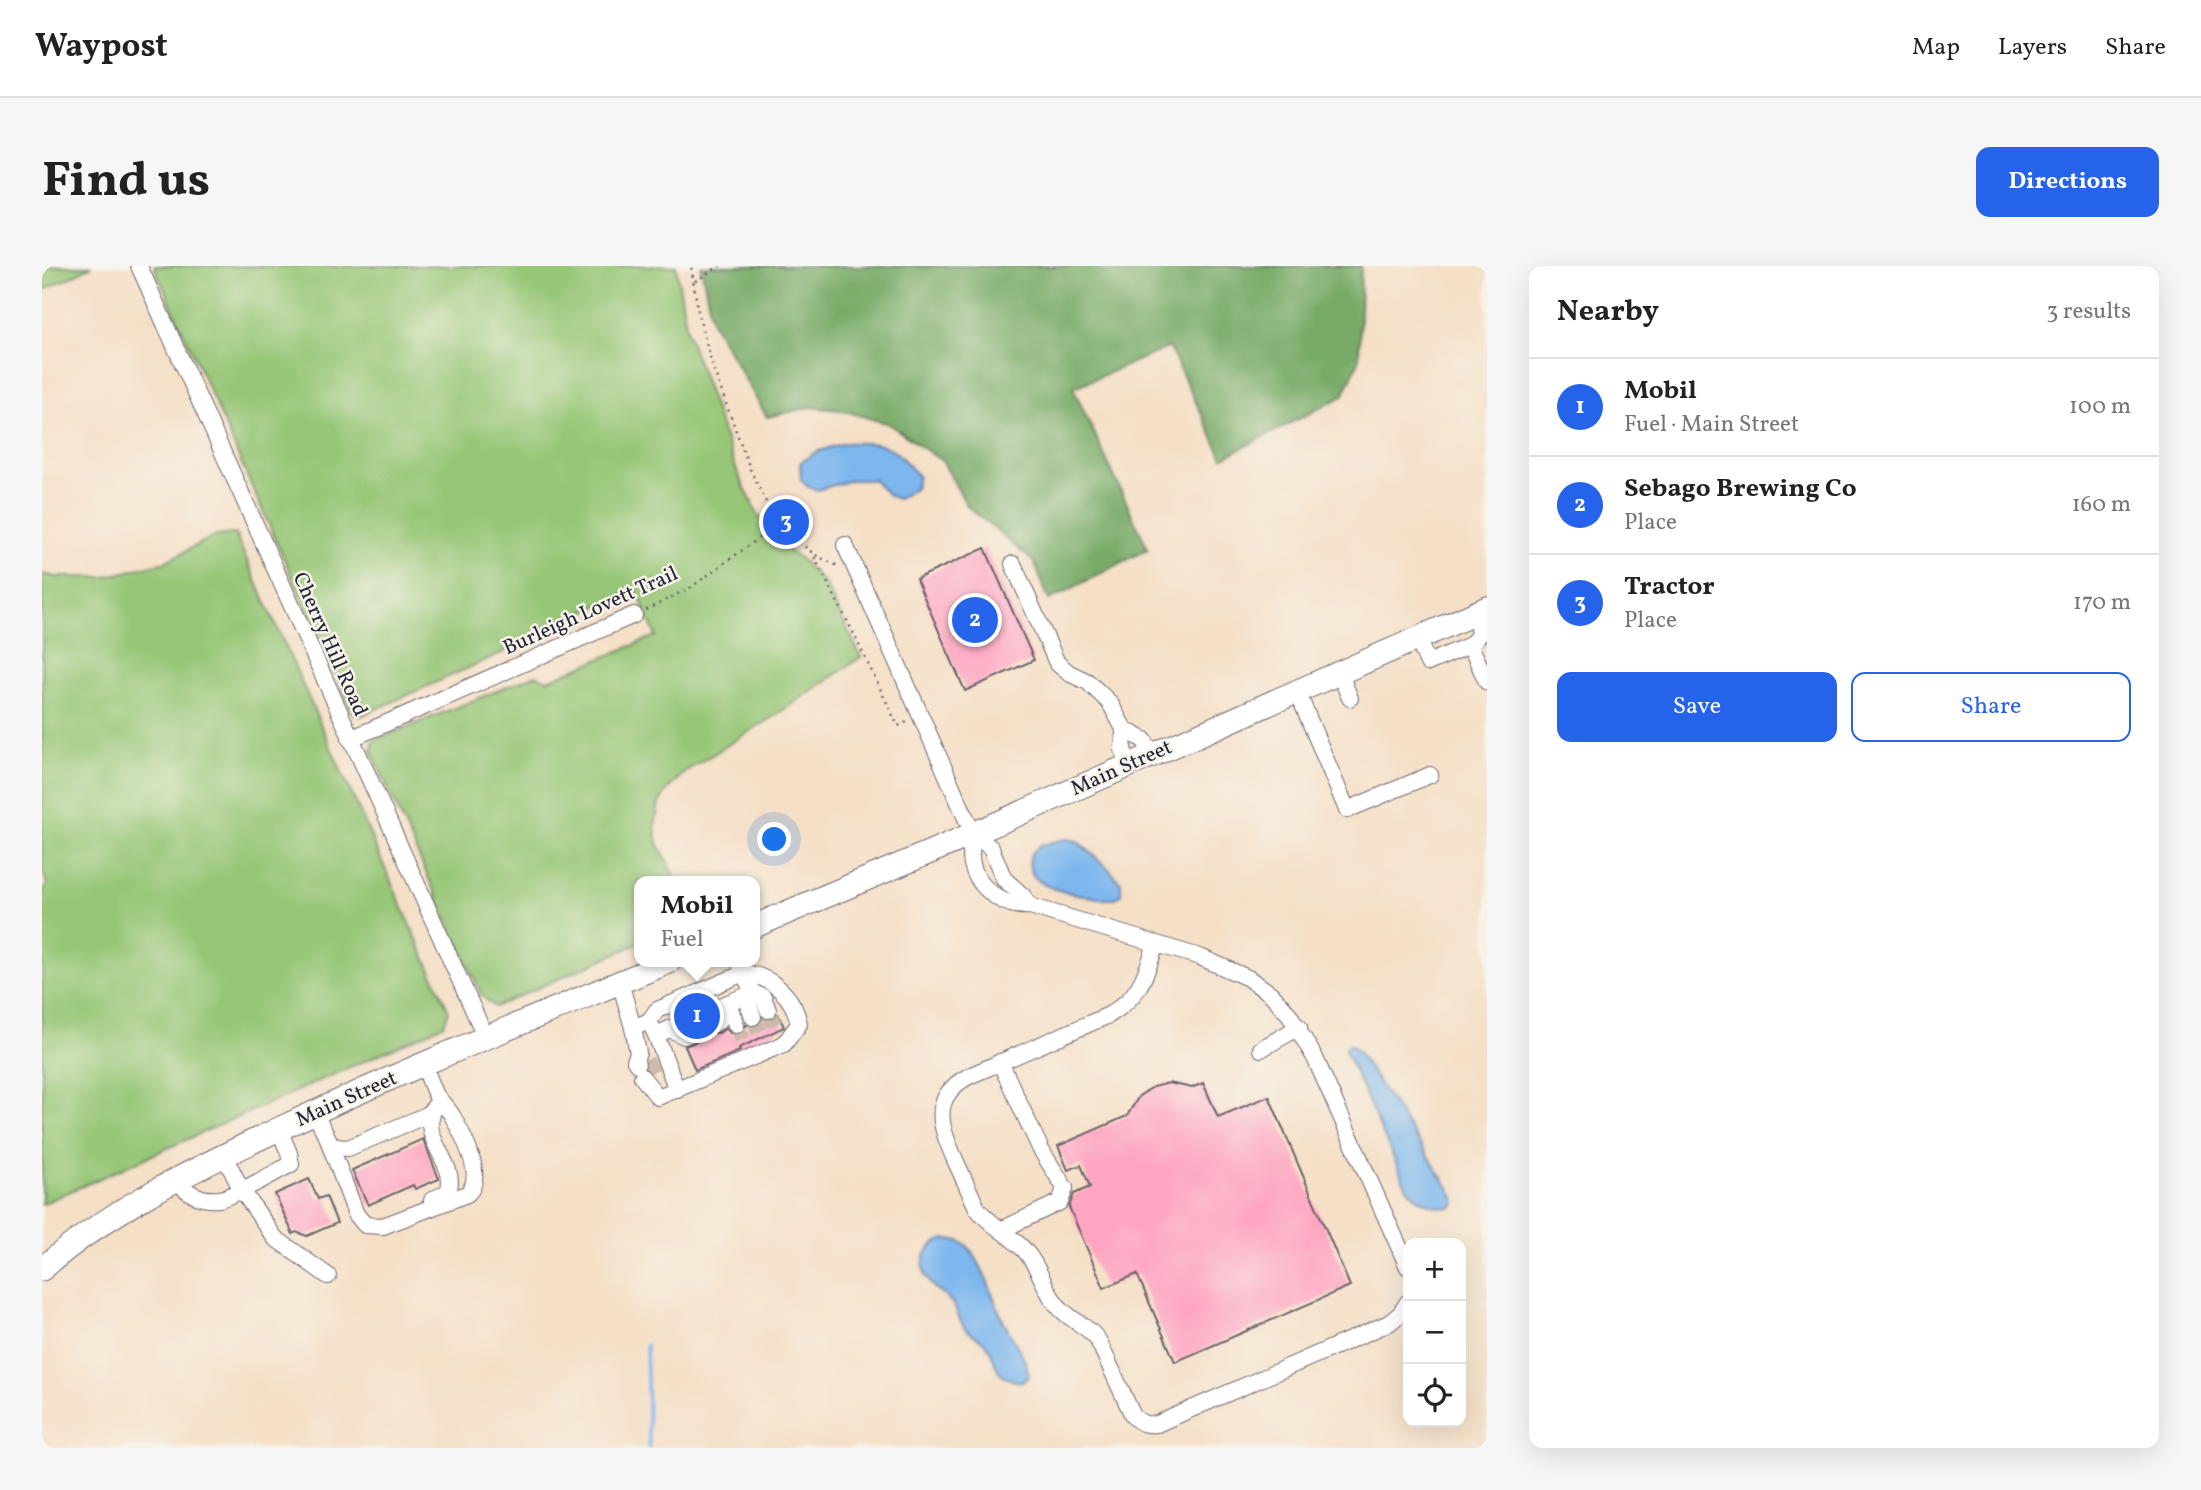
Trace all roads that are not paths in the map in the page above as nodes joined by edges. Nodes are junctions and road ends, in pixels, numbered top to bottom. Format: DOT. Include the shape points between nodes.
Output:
graph roads {
  1 [pos="139,266"];
  2 [pos="845,545"];
  3 [pos="1013,564"];
  4 [pos="1482,610"];
  5 [pos="634,615"];
  6 [pos="1418,638"];
  7 [pos="1470,645"];
  8 [pos="1339,673"];
  9 [pos="1487,682"];
  10 [pos="1297,691"];
  11 [pos="1350,698"];
  12 [pos="1125,729"];
  13 [pos="350,739"];
  14 [pos="1152,753"];
  15 [pos="1130,764"];
  16 [pos="1430,775"];
  17 [pos="973,834"];
  18 [pos="1030,906"];
  19 [pos="760,924"];
  20 [pos="1156,944"];
  21 [pos="657,967"];
  22 [pos="742,967"];
  23 [pos="620,982"];
  24 [pos="738,999"];
  25 [pos="711,1018"];
  26 [pos="689,1027"];
  27 [pos="1298,1027"];
  28 [pos="633,1028"];
  29 [pos="658,1029"];
  30 [pos="486,1038"];
  31 [pos="1261,1049"];
  32 [pos="1000,1062"];
  33 [pos="423,1064"];
  34 [pos="677,1090"];
  35 [pos="436,1103"];
  36 [pos="314,1112"];
  37 [pos="279,1129"];
  38 [pos="329,1142"];
  39 [pos="224,1155"];
  40 [pos="176,1178"];
  41 [pos="241,1189"];
  42 [pos="1001,1230"];
  43 [pos="1403,1256"];
  44 [pos="42,1269"];
  45 [pos="328,1276"];
  46 [pos="1403,1310"];
  1 -- 13 [label="street, Cherry Hill Road"];
  2 -- 17 [label="street"];
  3 -- 12 [label="street" via="1057,663 1107,699"];
  4 -- 6 [label="highway, Main Street"];
  4 -- 7 [label="street" via="1479,635"];
  5 -- 13 [label="street, Burleigh Lovett Trail"];
  6 -- 7 [label="street" via="1428,663"];
  6 -- 8 [label="highway, Main Street"];
  7 -- 9 [label="street"];
  8 -- 10 [label="highway, Main Street"];
  8 -- 11 [label="street"];
  10 -- 14 [label="highway, Main Street"];
  10 -- 16 [label="street" via="1348,810"];
  12 -- 14 [label="street" via="1144,740"];
  12 -- 15 [label="street" via="1123,750"];
  13 -- 30 [label="street, Cherry Hill Road"];
  14 -- 15 [label="highway, Main Street"];
  15 -- 17 [label="highway, Main Street"];
  17 -- 18 [label="street" via="991,848 1004,879"];
  17 -- 18 [label="street" via="971,857 982,884 1017,907"];
  17 -- 19 [label="highway, Main Street"];
  18 -- 20 [label="street"];
  20 -- 27 [label="street" via="1248,978 1279,1002"];
  20 -- 32 [label="street" via="1140,987 1127,1004"];
  21 -- 23 [label="highway, Main Street"];
  22 -- 24 [label="street"];
  22 -- 29 [label="street" via="657,1010"];
  22 -- 34 [label="street" via="775,982 797,1013 799,1024"];
  23 -- 28 [label="street"];
  23 -- 30 [label="highway, Main Street"];
  24 -- 24 [label="street" via="753,1017"];
  24 -- 25 [label="street"];
  26 -- 29 [label="street"];
  27 -- 31 [label="street"];
  27 -- 43 [label="street"];
  28 -- 29 [label="street"];
  28 -- 34 [label="street" via="657,1097"];
  29 -- 34 [label="street"];
  30 -- 33 [label="highway, Main Street"];
  32 -- 42 [label="street" via="953,1087 943,1103 941,1118 977,1208"];
  32 -- 42 [label="street" via="1041,1150 1065,1188 1059,1202"];
  33 -- 35 [label="street"];
  33 -- 36 [label="highway, Main Street"];
  35 -- 38 [label="street" via="427,1115 348,1148"];
  35 -- 38 [label="street" via="430,1126 450,1178 449,1190 438,1198 372,1217 363,1212"];
  35 -- 38 [label="street" via="453,1117 474,1163 472,1190 383,1226 365,1225 356,1214"];
  36 -- 37 [label="highway, Main Street"];
  36 -- 38 [label="street"];
  37 -- 39 [label="highway, Main Street"];
  37 -- 41 [label="street" via="291,1164"];
  39 -- 40 [label="highway, Main Street"];
  39 -- 41 [label="street"];
  40 -- 41 [label="street" via="184,1191 203,1197 220,1199"];
  40 -- 44 [label="highway, Main Street" via="112,1216"];
  41 -- 45 [label="street" via="275,1238"];
  42 -- 46 [label="street" via="1027,1253 1064,1313 1091,1330 1133,1416 1149,1425 1389,1323"];
}
